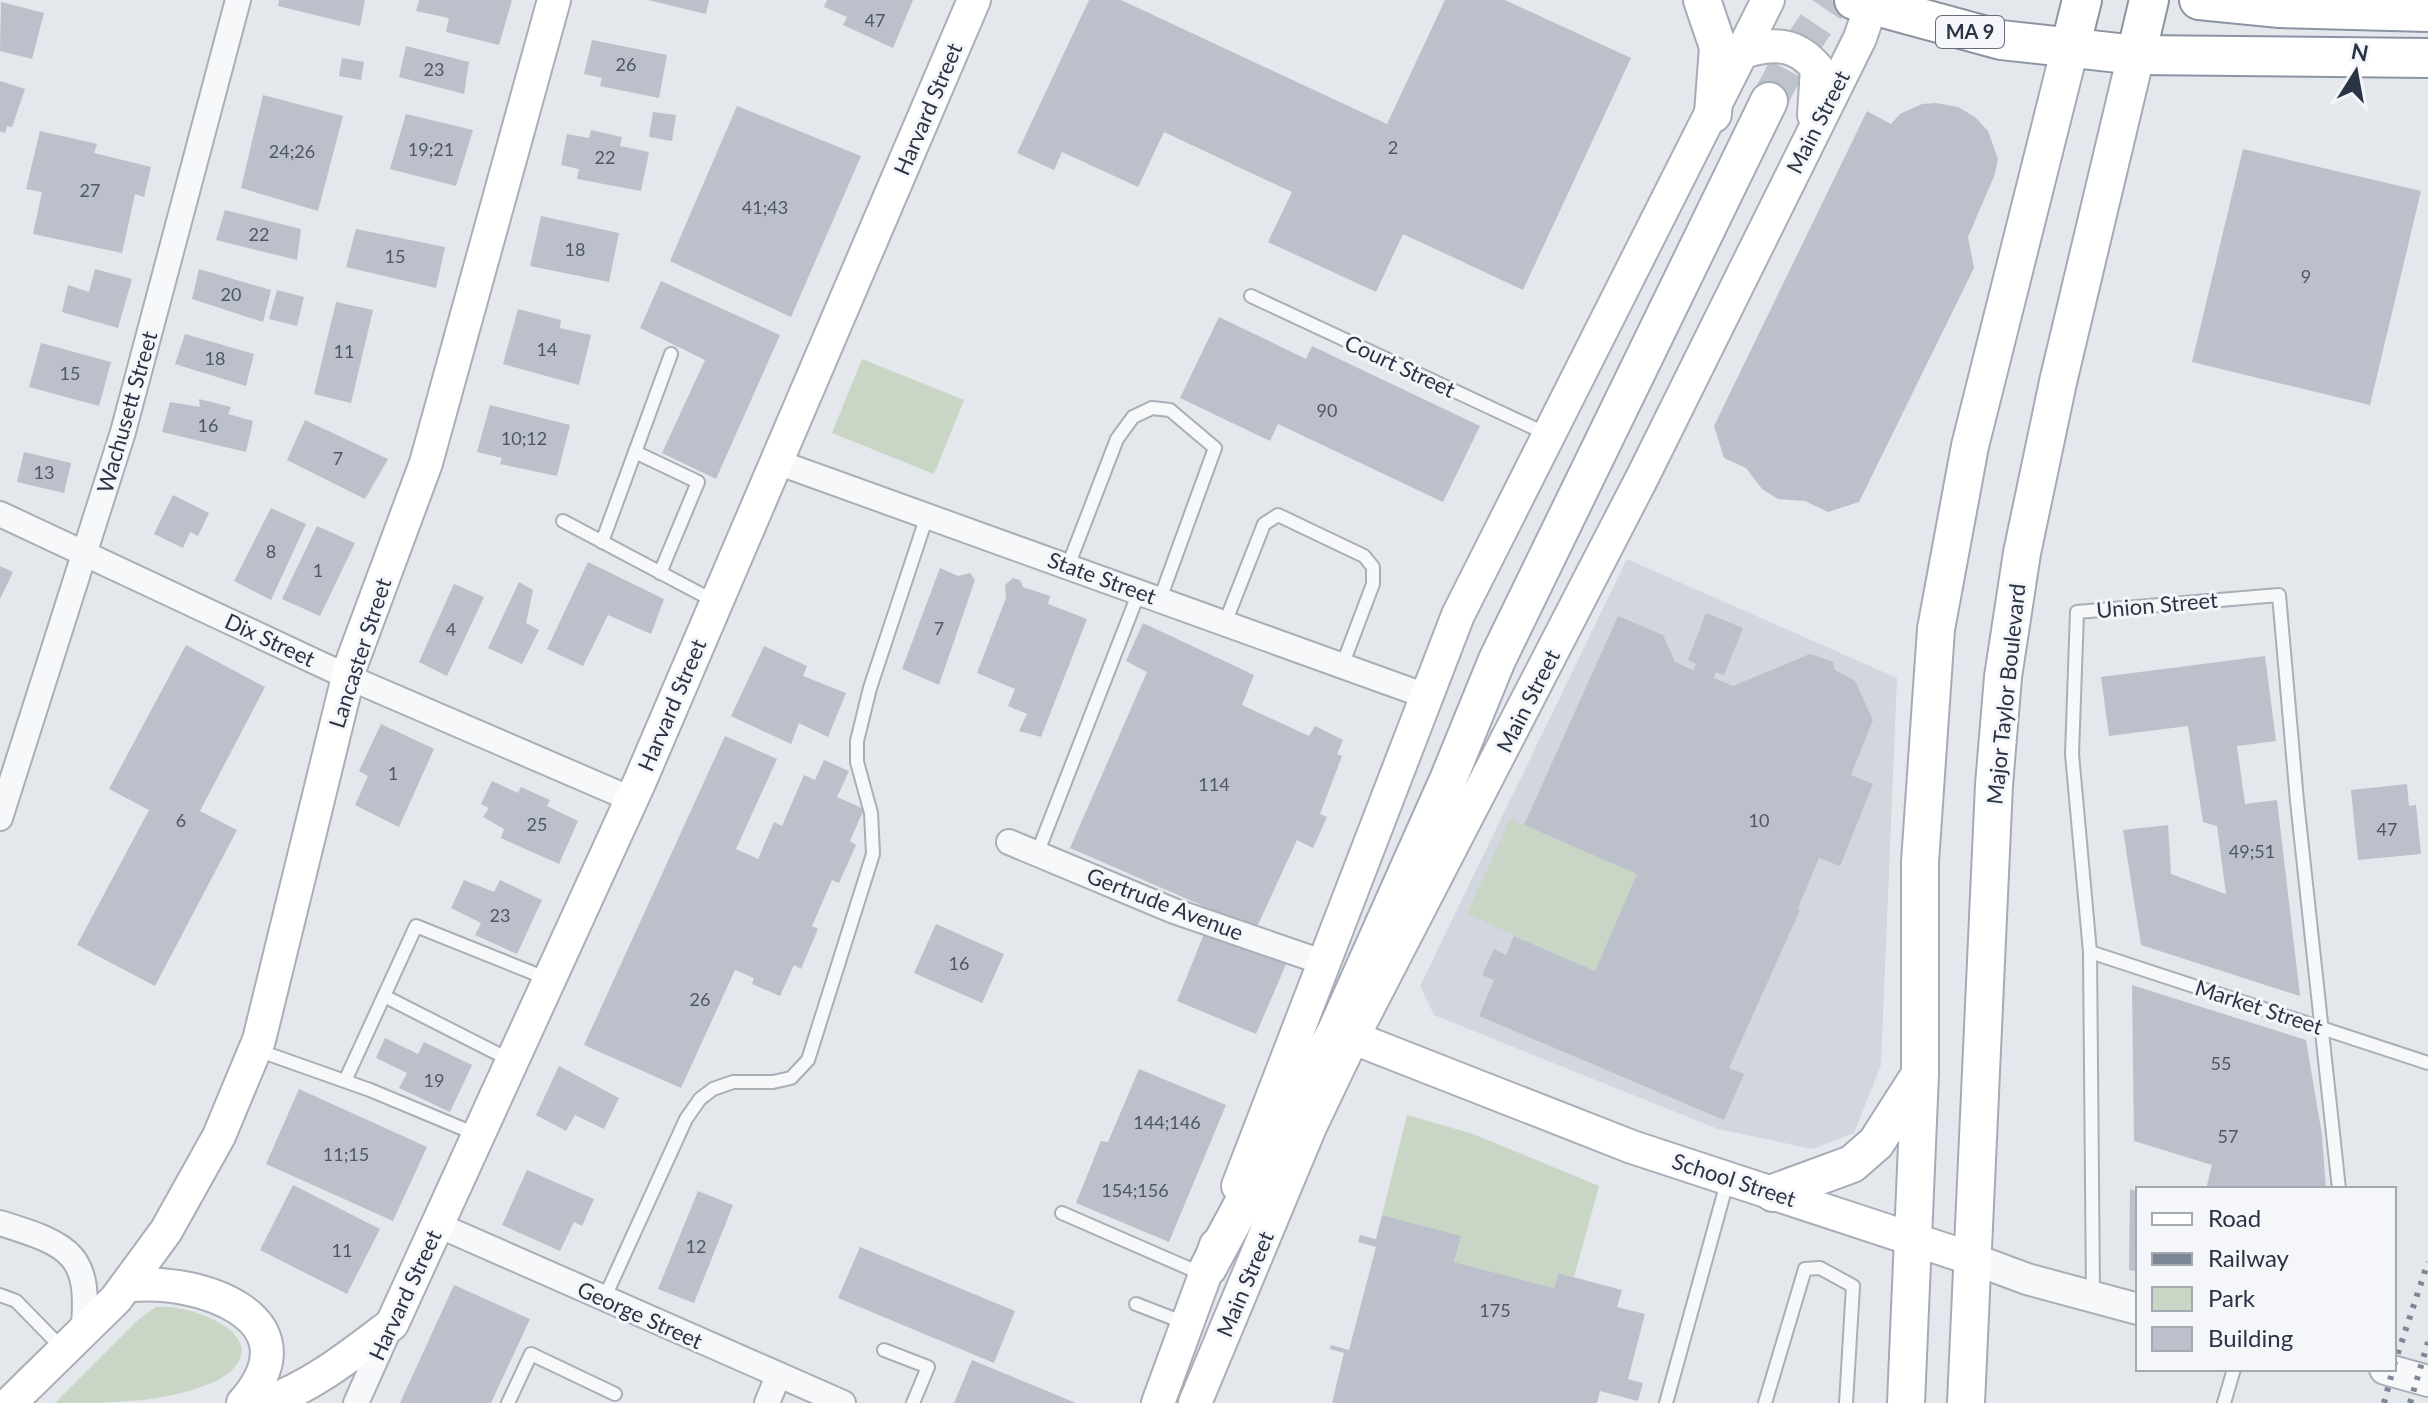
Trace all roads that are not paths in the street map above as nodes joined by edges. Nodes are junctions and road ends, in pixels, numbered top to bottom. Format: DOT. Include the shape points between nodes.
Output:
graph roads {
  1 [pos="238,0"];
  2 [pos="554,0"];
  3 [pos="974,0"];
  4 [pos="1702,0"];
  5 [pos="1768,0"];
  6 [pos="2082,0"];
  7 [pos="2149,0"];
  8 [pos="2199,0"];
  9 [pos="1867,2"];
  10 [pos="2428,12"];
  11 [pos="2070,48"];
  12 [pos="1746,51"];
  13 [pos="2136,55"];
  14 [pos="2428,58"];
  15 [pos="1769,101"];
  16 [pos="1713,114"];
  17 [pos="1811,134"];
  18 [pos="1251,296"];
  19 [pos="671,354"];
  20 [pos="1550,435"];
  21 [pos="635,452"];
  22 [pos="777,462"];
  23 [pos="0,514"];
  24 [pos="927,516"];
  25 [pos="563,521"];
  26 [pos="602,542"];
  27 [pos="86,553"];
  28 [pos="1068,566"];
  29 [pos="660,573"];
  30 [pos="1149,596"];
  31 [pos="716,603"];
  32 [pos="1225,623"];
  33 [pos="1342,666"];
  34 [pos="348,677"];
  35 [pos="1426,696"];
  36 [pos="631,799"];
  37 [pos="0,818"];
  38 [pos="1009,842"];
  39 [pos="1037,854"];
  40 [pos="2090,952"];
  41 [pos="1322,962"];
  42 [pos="549,979"];
  43 [pos="384,996"];
  44 [pos="2324,1029"];
  45 [pos="1344,1034"];
  46 [pos="256,1049"];
  47 [pos="512,1061"];
  48 [pos="2428,1063"];
  49 [pos="1920,1074"];
  50 [pos="345,1081"];
  51 [pos="478,1135"];
  52 [pos="1728,1178"];
  53 [pos="2339,1187"];
  54 [pos="1773,1193"];
  55 [pos="1062,1213"];
  56 [pos="0,1223"];
  57 [pos="438,1225"];
  58 [pos="1913,1239"];
  59 [pos="1973,1259"];
  60 [pos="1207,1271"];
  61 [pos="126,1286"];
  62 [pos="0,1295"];
  63 [pos="2093,1298"];
  64 [pos="604,1299"];
  65 [pos="1136,1304"];
  66 [pos="2136,1309"];
  67 [pos="392,1324"];
  68 [pos="1187,1324"];
  69 [pos="74,1343"];
  70 [pos="884,1350"];
  71 [pos="2233,1371"];
  72 [pos="2392,1371"];
  73 [pos="778,1376"];
  74 [pos="2428,1381"];
  75 [pos="615,1394"];
  76 [pos="10,1403"];
  77 [pos="243,1403"];
  78 [pos="265,1403"];
  79 [pos="356,1403"];
  80 [pos="508,1403"];
  81 [pos="767,1403"];
  82 [pos="843,1403"];
  83 [pos="913,1403"];
  84 [pos="1158,1403"];
  85 [pos="1195,1403"];
  86 [pos="1666,1403"];
  87 [pos="1765,1403"];
  88 [pos="1846,1403"];
  89 [pos="1906,1403"];
  90 [pos="1966,1403"];
  91 [pos="2224,1403"];
  1 -- 27 [label="street, Wachusett Street"];
  2 -- 34 [label="main road, Lancaster Street" via="426,463"];
  3 -- 22 [label="main road, Harvard Street"];
  4 -- 16 [label="main road" via="1718,47"];
  5 -- 12 [label="main road, Main Street"];
  6 -- 11 [label="highway"];
  7 -- 13 [label="highway, Major Taylor Boulevard"];
  8 -- 10 [label="highway"];
  9 -- 11 [label="highway, MA 9" via="2001,40"];
  9 -- 17 [label="main road, Main Street" via="1860,38"];
  11 -- 13 [label="highway, MA 9"];
  11 -- 49 [label="main road" via="1985,385 1941,590 1920,862"];
  12 -- 16 [label="main road, Main Street"];
  12 -- 17 [label="main road" via="1786,46 1806,54 1817,68"];
  13 -- 14 [label="highway, MA 9"];
  13 -- 59 [label="main road, Major Taylor Boulevard" via="2058,382 2022,553 2003,677"];
  15 -- 45 [label="main road" via="1497,660"];
  16 -- 20 [label="main road, Main Street"];
  17 -- 45 [label="main road, Main Street" via="1625,511"];
  18 -- 20 [label="lane, Court Street"];
  19 -- 21 [label="lane"];
  20 -- 35 [label="main road, Main Street" via="1458,615"];
  21 -- 26 [label="lane"];
  21 -- 29 [label="lane" via="698,482"];
  22 -- 24 [label="street, State Street"];
  22 -- 31 [label="main road, Harvard Street"];
  23 -- 27 [label="street, Dix Street"];
  24 -- 28 [label="street, State Street"];
  24 -- 64 [label="lane" via="857,741 873,854 808,1060 791,1078 733,1082 700,1099"];
  25 -- 26 [label="lane"];
  26 -- 29 [label="lane"];
  27 -- 34 [label="street, Dix Street"];
  27 -- 37 [label="street, Wachusett Street"];
  28 -- 30 [label="street, State Street"];
  28 -- 30 [label="lane" via="1117,439 1133,417 1152,408 1170,410 1215,448"];
  29 -- 31 [label="lane"];
  30 -- 32 [label="street, State Street"];
  30 -- 39 [label="lane"];
  31 -- 36 [label="main road, Harvard Street"];
  32 -- 33 [label="street, State Street"];
  32 -- 33 [label="lane" via="1264,524 1278,515 1364,556 1373,567 1373,584"];
  33 -- 35 [label="street, State Street"];
  34 -- 36 [label="street, Dix Street"];
  34 -- 46 [label="main road, Lancaster Street"];
  35 -- 41 [label="main road, Main Street"];
  36 -- 42 [label="main road, Harvard Street"];
  38 -- 39 [label="street, Gertrude Avenue"];
  39 -- 41 [label="street, Gertrude Avenue" via="1174,911"];
  40 -- 44 [label="lane, Market Street"];
  40 -- 44 [label="lane, Union Street" via="2072,754 2077,612 2279,595"];
  40 -- 63 [label="lane, Union Street"];
  41 -- 60 [label="main road, Main Street"];
  42 -- 43 [label="lane" via="416,926"];
  42 -- 47 [label="main road, Harvard Street"];
  43 -- 47 [label="lane"];
  43 -- 50 [label="lane"];
  44 -- 48 [label="lane, Market Street"];
  44 -- 53 [label="lane, Union Street"];
  45 -- 52 [label="main road, School Street" via="1632,1147"];
  45 -- 60 [label="main road"];
  45 -- 85 [label="main road, Main Street"];
  46 -- 50 [label="lane"];
  46 -- 61 [label="main road, Lancaster Street" via="197,1182"];
  47 -- 51 [label="main road, Harvard Street"];
  49 -- 54 [label="main road" via="1876,1143 1852,1164"];
  49 -- 58 [label="main road"];
  50 -- 51 [label="lane"];
  51 -- 57 [label="main road, Harvard Street"];
  52 -- 54 [label="main road, School Street"];
  52 -- 86 [label="lane"];
  54 -- 58 [label="main road, School Street"];
  55 -- 60 [label="lane"];
  56 -- 69 [label="street" via="57,1243 76,1262 86,1295"];
  57 -- 64 [label="street, George Street"];
  57 -- 67 [label="main road, Harvard Street"];
  58 -- 59 [label="main road, School Street"];
  58 -- 89 [label="main road"];
  59 -- 63 [label="street, School Street"];
  59 -- 90 [label="main road, Major Taylor Boulevard"];
  60 -- 68 [label="main road, Main Street"];
  61 -- 69 [label="main road, Lancaster Street"];
  61 -- 77 [label="main road" via="170,1284 232,1304 256,1320 265,1357"];
  62 -- 69 [label="lane"];
  63 -- 66 [label="street, School Street"];
  64 -- 73 [label="street, George Street"];
  65 -- 68 [label="lane"];
  67 -- 78 [label="main road" via="324,1375"];
  67 -- 79 [label="street, Harvard Street"];
  68 -- 84 [label="main road, Main Street"];
  69 -- 76 [label="main road, Lancaster Street"];
  70 -- 83 [label="lane" via="928,1367"];
  71 -- 91 [label="lane"];
  72 -- 74 [label="street"];
  73 -- 81 [label="street"];
  73 -- 82 [label="street, George Street"];
  75 -- 80 [label="lane" via="531,1354"];
  87 -- 88 [label="lane" via="1805,1269 1820,1268 1853,1286"];
}
